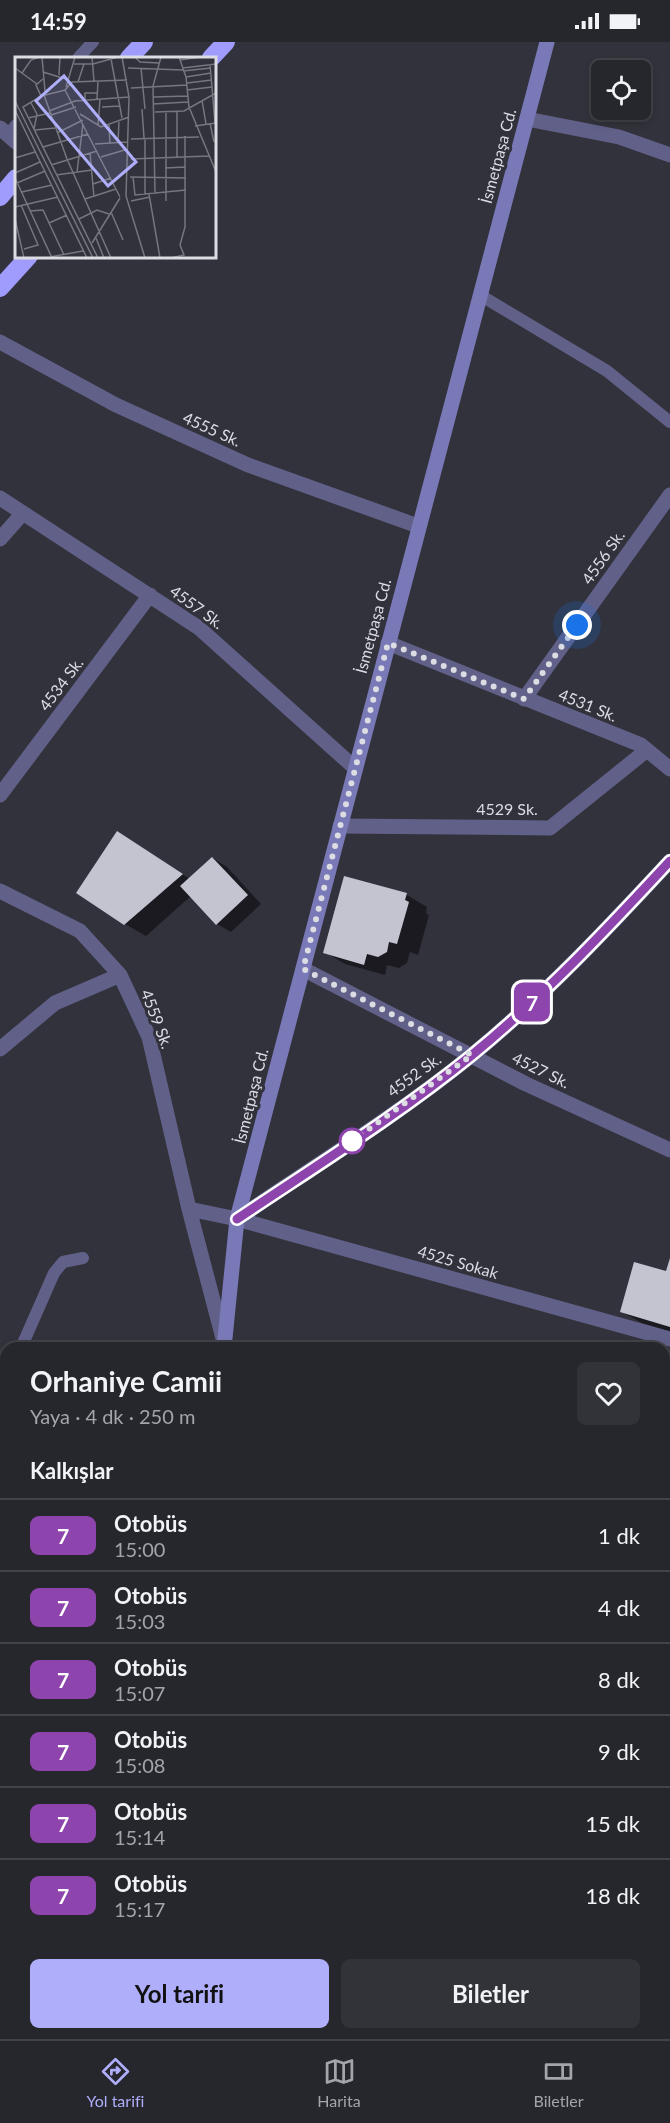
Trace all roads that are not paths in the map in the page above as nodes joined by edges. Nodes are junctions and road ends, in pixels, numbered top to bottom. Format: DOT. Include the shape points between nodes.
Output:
graph roads {
  1 [pos="93,42"];
  2 [pos="144,42"];
  3 [pos="226,42"];
  4 [pos="547,42"];
  5 [pos="79,57"];
  6 [pos="130,57"];
  7 [pos="212,57"];
  8 [pos="527,118"];
  9 [pos="670,155"];
  10 [pos="15,179"];
  11 [pos="0,197"];
  12 [pos="27,258"];
  13 [pos="0,288"];
  14 [pos="480,295"];
  15 [pos="0,342"];
  16 [pos="670,422"];
  17 [pos="670,495"];
  18 [pos="0,498"];
  19 [pos="23,513"];
  20 [pos="418,526"];
  21 [pos="0,539"];
  22 [pos="150,595"];
  23 [pos="388,643"];
  24 [pos="524,699"];
  25 [pos="647,750"];
  26 [pos="355,768"];
  27 [pos="670,769"];
  28 [pos="0,795"];
  29 [pos="340,826"];
  30 [pos="670,861"];
  31 [pos="0,891"];
  32 [pos="303,969"];
  33 [pos="120,975"];
  34 [pos="0,1049"];
  35 [pos="472,1055"];
  36 [pos="670,1150"];
  37 [pos="189,1209"];
  38 [pos="237,1219"];
  39 [pos="82,1258"];
  40 [pos="670,1339"];
  41 [pos="24,1342"];
  42 [pos="223,1342"];
  43 [pos="225,1342"];
  1 -- 5 [label="lane"];
  2 -- 6 [label="highway"];
  3 -- 7 [label="highway"];
  4 -- 8 [label="main road, İsmetpaşa Cd."];
  8 -- 9 [label="street" via="619,137"];
  8 -- 14 [label="main road, İsmetpaşa Cd."];
  10 -- 11 [label="highway"];
  12 -- 13 [label="highway"];
  14 -- 16 [label="lane" via="607,371"];
  14 -- 20 [label="main road, İsmetpaşa Cd."];
  15 -- 20 [label="street, 4555 Sk." via="116,405 248,465"];
  17 -- 24 [label="street, 4556 Sk."];
  18 -- 19 [label="street, 4557 Sk."];
  19 -- 21 [label="street"];
  19 -- 22 [label="street, 4557 Sk."];
  20 -- 23 [label="main road, İsmetpaşa Cd."];
  22 -- 26 [label="street, 4557 Sk." via="199,628"];
  22 -- 28 [label="street, 4534 Sk."];
  23 -- 24 [label="street, 4531 Sk."];
  23 -- 26 [label="main road, İsmetpaşa Cd."];
  24 -- 25 [label="street, 4531 Sk."];
  25 -- 27 [label="street, 4531 Sk."];
  25 -- 29 [label="street, 4529 Sk." via="550,828"];
  26 -- 29 [label="main road, İsmetpaşa Cd."];
  29 -- 32 [label="main road, İsmetpaşa Cd."];
  30 -- 35 [label="street, 4552 Sk." via="572,966"];
  31 -- 33 [label="street, 4559 Sk." via="80,931"];
  32 -- 35 [label="street, 4527 Sk."];
  32 -- 38 [label="main road, İsmetpaşa Cd."];
  33 -- 34 [label="street" via="55,1003"];
  33 -- 37 [label="street, 4559 Sk." via="149,1037"];
  35 -- 36 [label="street, 4527 Sk."];
  35 -- 38 [label="street, 4552 Sk."];
  37 -- 38 [label="street"];
  37 -- 42 [label="street, 4559 Sk."];
  38 -- 40 [label="street, 4525 Sokak"];
  38 -- 43 [label="main road, İsmetpaşa Cd."];
  39 -- 41 [label="lane" via="63,1262 54,1273"];
}
